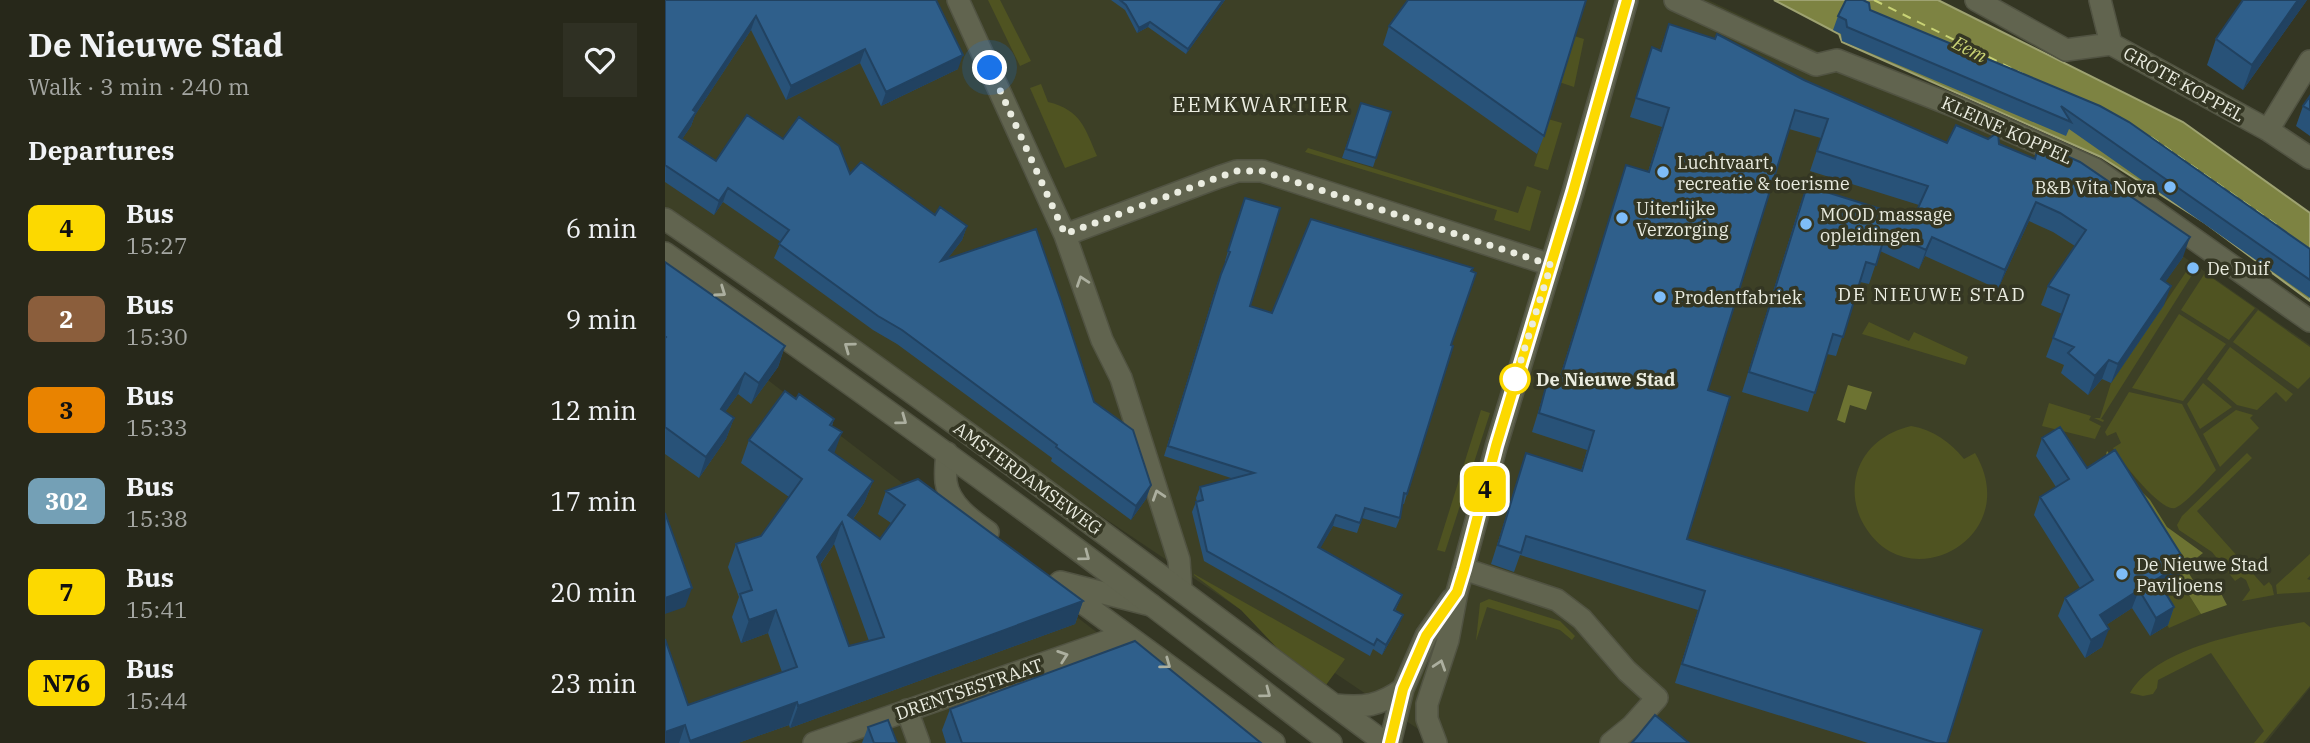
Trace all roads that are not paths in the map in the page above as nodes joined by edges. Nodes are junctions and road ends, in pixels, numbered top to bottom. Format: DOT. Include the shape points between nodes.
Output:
graph roads {
  1 [pos="958,0"];
  2 [pos="1627,0"];
  3 [pos="1675,0"];
  4 [pos="1976,0"];
  5 [pos="2100,0"];
  6 [pos="2111,44"];
  7 [pos="2310,61"];
  8 [pos="2268,130"];
  9 [pos="2310,159"];
  10 [pos="665,219"];
  11 [pos="1065,234"];
  12 [pos="665,253"];
  13 [pos="1551,265"];
  14 [pos="2310,321"];
  15 [pos="947,453"];
  16 [pos="999,540"];
  17 [pos="1464,569"];
  18 [pos="1181,590"];
  19 [pos="1457,592"];
  20 [pos="1151,605"];
  21 [pos="1125,635"];
  22 [pos="1403,689"];
  23 [pos="1335,705"];
  24 [pos="907,710"];
  25 [pos="1433,737"];
  26 [pos="814,743"];
  27 [pos="919,743"];
  28 [pos="1274,743"];
  29 [pos="1331,743"];
  30 [pos="1387,743"];
  31 [pos="1611,743"];
  1 -- 11 [label="street"];
  2 -- 13 [label="street"];
  3 -- 14 [label="street, KLEINE KOPPEL" via="1816,65 1837,60 2095,169"];
  4 -- 6 [label="street, GROTE KOPPEL" via="2066,50"];
  5 -- 6 [label="street"];
  6 -- 8 [label="street, GROTE KOPPEL"];
  7 -- 8 [label="street"];
  8 -- 9 [label="street, GROTE KOPPEL"];
  18 -- 10 [label="street, AMSTERDAMSEWEG, one-way" via="830,333"];
  11 -- 13 [label="street" via="1237,171 1262,171"];
  18 -- 11 [label="street, one-way" via="1179,560 1121,377 1102,340"];
  12 -- 15 [label="street, AMSTERDAMSEWEG, one-way"];
  13 -- 17 [label="street"];
  15 -- 16 [label="street, AMSTERDAMSEWEG" via="946,482 951,495 968,517"];
  15 -- 20 [label="street, AMSTERDAMSEWEG, one-way"];
  17 -- 19 [label="street"];
  17 -- 31 [label="street" via="1557,600 1582,619 1657,698"];
  18 -- 23 [label="street, AMSTERDAMSEWEG"];
  19 -- 22 [label="street" via="1426,636"];
  25 -- 19 [label="street, one-way" via="1427,704 1448,640"];
  20 -- 21 [label="street, AMSTERDAMSEWEG" via="1046,576"];
  20 -- 29 [label="street, AMSTERDAMSEWEG, one-way"];
  24 -- 21 [label="street, DRENTSESTRAAT, one-way"];
  21 -- 28 [label="street, AMSTERDAMSEWEG, one-way"];
  22 -- 23 [label="street" via="1372,706"];
  22 -- 30 [label="street"];
  23 -- 30 [label="street, AMSTERDAMSEWEG"];
  24 -- 26 [label="street, DRENTSESTRAAT"];
  24 -- 27 [label="street"];
}
